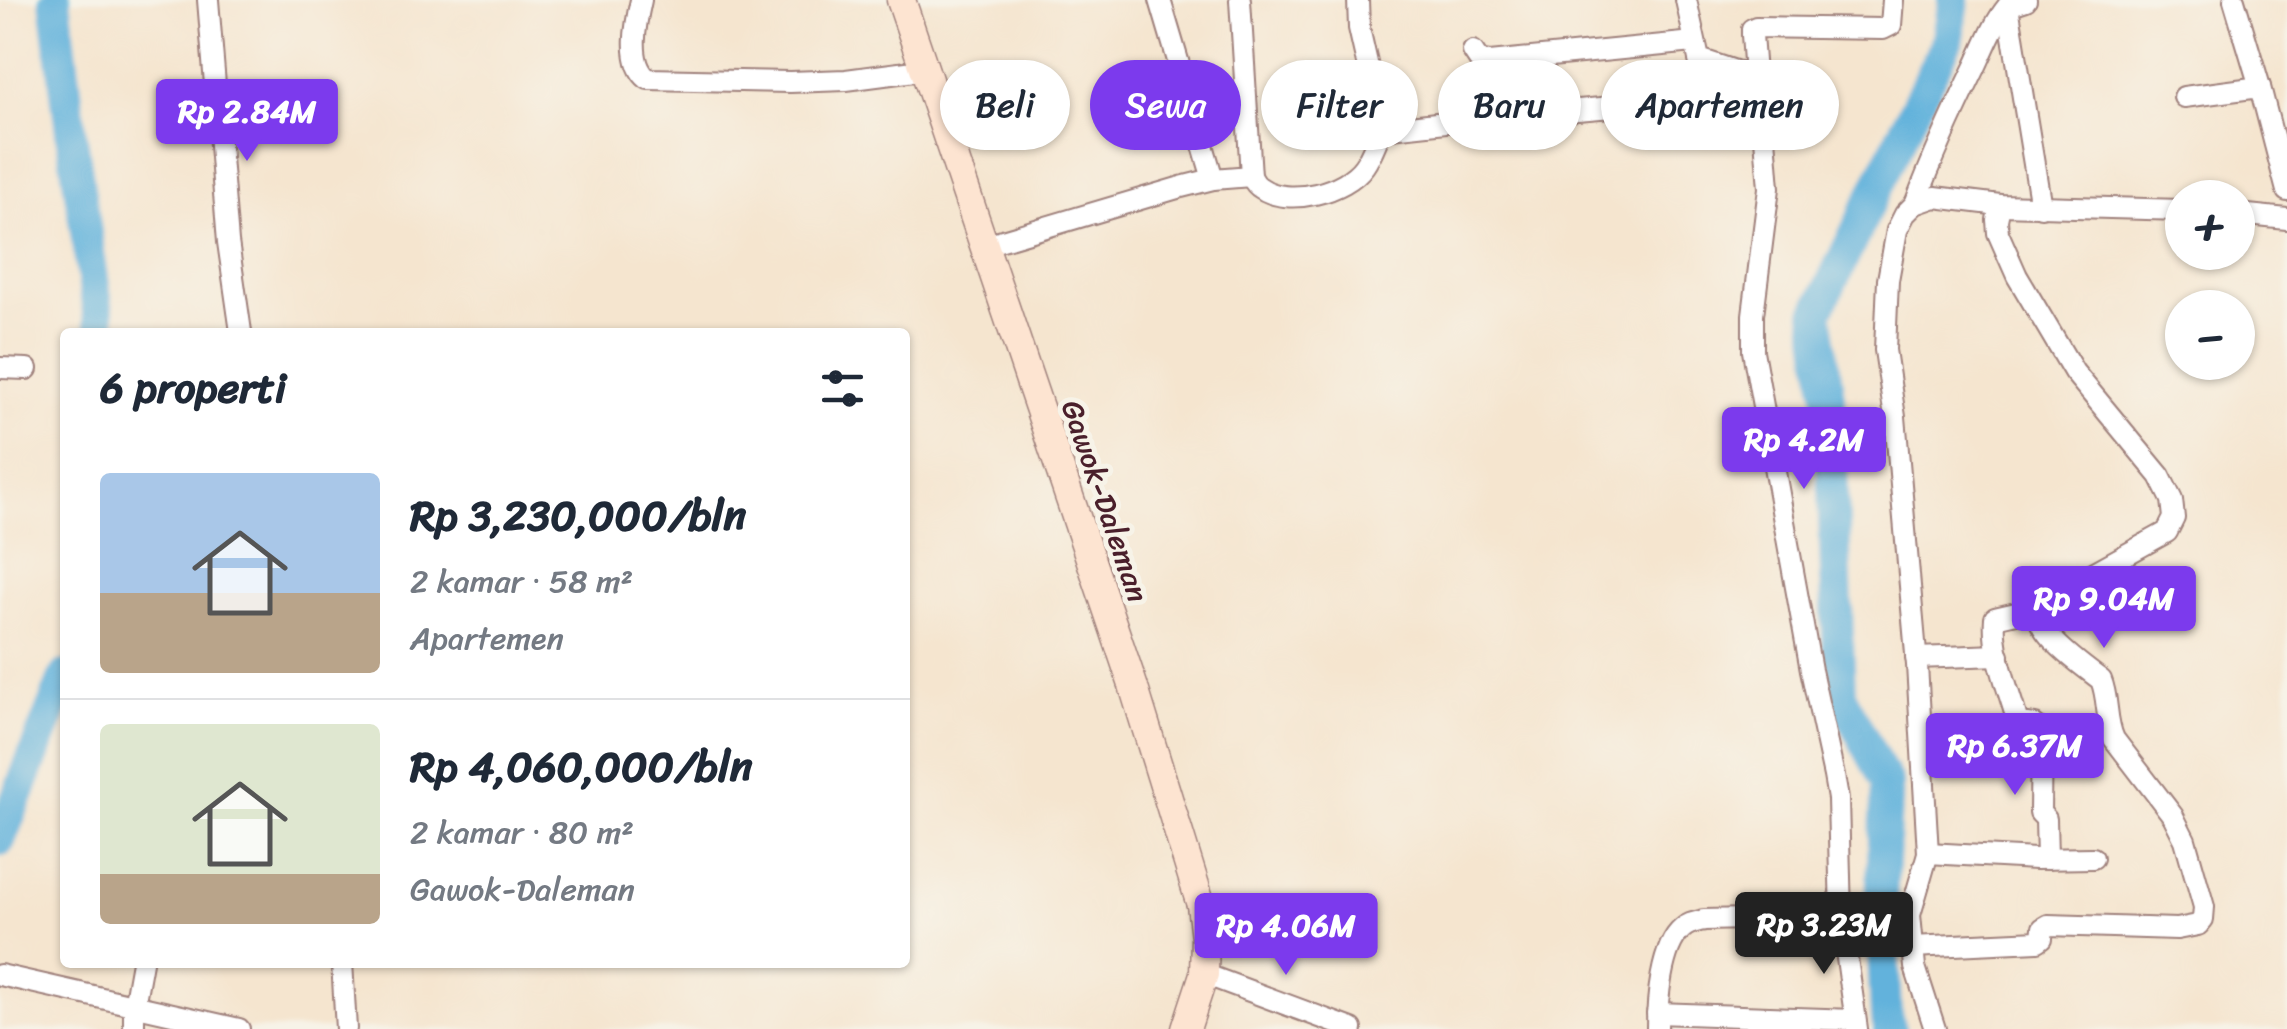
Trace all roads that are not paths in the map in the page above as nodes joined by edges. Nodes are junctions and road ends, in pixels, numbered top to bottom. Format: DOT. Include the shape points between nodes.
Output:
graph roads {
  1 [pos="208,0"];
  2 [pos="642,0"];
  3 [pos="900,0"];
  4 [pos="1160,0"];
  5 [pos="1240,0"];
  6 [pos="1358,0"];
  7 [pos="1686,0"];
  8 [pos="1893,0"];
  9 [pos="2234,0"];
  10 [pos="2017,3"];
  11 [pos="1473,50"];
  12 [pos="1697,50"];
  13 [pos="1367,60"];
  14 [pos="1718,60"];
  15 [pos="1747,60"];
  16 [pos="922,70"];
  17 [pos="2260,86"];
  18 [pos="2184,97"];
  19 [pos="1418,126"];
  20 [pos="1372,150"];
  21 [pos="1766,150"];
  22 [pos="1250,176"];
  23 [pos="1214,179"];
  24 [pos="2287,191"];
  25 [pos="1915,204"];
  26 [pos="2000,205"];
  27 [pos="2041,207"];
  28 [pos="2165,210"];
  29 [pos="2255,216"];
  30 [pos="2287,219"];
  31 [pos="982,246"];
  32 [pos="240,328"];
  33 [pos="0,368"];
  34 [pos="28,369"];
  35 [pos="2038,608"];
  36 [pos="1999,655"];
  37 [pos="1916,658"];
  38 [pos="1928,853"];
  39 [pos="2047,858"];
  40 [pos="2092,858"];
  41 [pos="1906,915"];
  42 [pos="1824,916"];
  43 [pos="1912,946"];
  44 [pos="141,968"];
  45 [pos="342,968"];
  46 [pos="1204,974"];
  47 [pos="0,975"];
  48 [pos="134,1006"];
  49 [pos="1657,1021"];
  50 [pos="1850,1023"];
  51 [pos="134,1029"];
  52 [pos="240,1029"];
  53 [pos="346,1029"];
  54 [pos="1186,1029"];
  55 [pos="1352,1029"];
  56 [pos="1935,1029"];
  1 -- 32 [label="street"];
  2 -- 16 [label="street" via="636,56 648,79 790,82"];
  3 -- 16 [label="street, Gawok-Daleman"];
  4 -- 23 [label="street"];
  5 -- 22 [label="street"];
  6 -- 13 [label="street"];
  7 -- 12 [label="street"];
  8 -- 15 [label="street" via="1891,25 1882,29 1756,27"];
  9 -- 17 [label="street"];
  10 -- 25 [label="street" via="1990,37"];
  10 -- 27 [label="street"];
  11 -- 12 [label="street" via="1490,62"];
  12 -- 14 [label="street"];
  12 -- 19 [label="street" via="1702,89 1691,100"];
  16 -- 31 [label="street, Gawok-Daleman"];
  17 -- 18 [label="street"];
  17 -- 24 [label="street"];
  20 -- 22 [label="street" via="1351,180 1311,194 1273,194"];
  21 -- 42 [label="street" via="1754,351 1838,799"];
  22 -- 23 [label="street"];
  23 -- 31 [label="street"];
  25 -- 26 [label="street" via="1935,197"];
  25 -- 37 [label="street" via="1897,230 1885,350"];
  26 -- 27 [label="street"];
  26 -- 35 [label="street" via="1998,233 2017,276 2074,372 2160,476 2174,518 2167,532"];
  27 -- 28 [label="street"];
  29 -- 30 [label="street"];
  31 -- 46 [label="street, Gawok-Daleman" via="1196,884"];
  33 -- 34 [label="street"];
  35 -- 36 [label="street" via="1995,618"];
  35 -- 43 [label="street" via="2050,638 2101,680 2114,739 2174,816 2203,919 2177,928 2048,925 2038,941"];
  36 -- 37 [label="street"];
  36 -- 39 [label="street" via="2018,722 2041,731"];
  37 -- 38 [label="street"];
  38 -- 39 [label="street"];
  38 -- 41 [label="street"];
  39 -- 40 [label="street"];
  41 -- 42 [label="street"];
  41 -- 43 [label="street"];
  42 -- 49 [label="street" via="1685,925 1668,952"];
  42 -- 50 [label="street"];
  43 -- 56 [label="street"];
  44 -- 48 [label="street"];
  45 -- 53 [label="street"];
  46 -- 54 [label="street, Gawok-Daleman"];
  46 -- 55 [label="street"];
  47 -- 48 [label="street"];
  48 -- 51 [label="street"];
  48 -- 52 [label="street"];
  49 -- 50 [label="street"];
}
